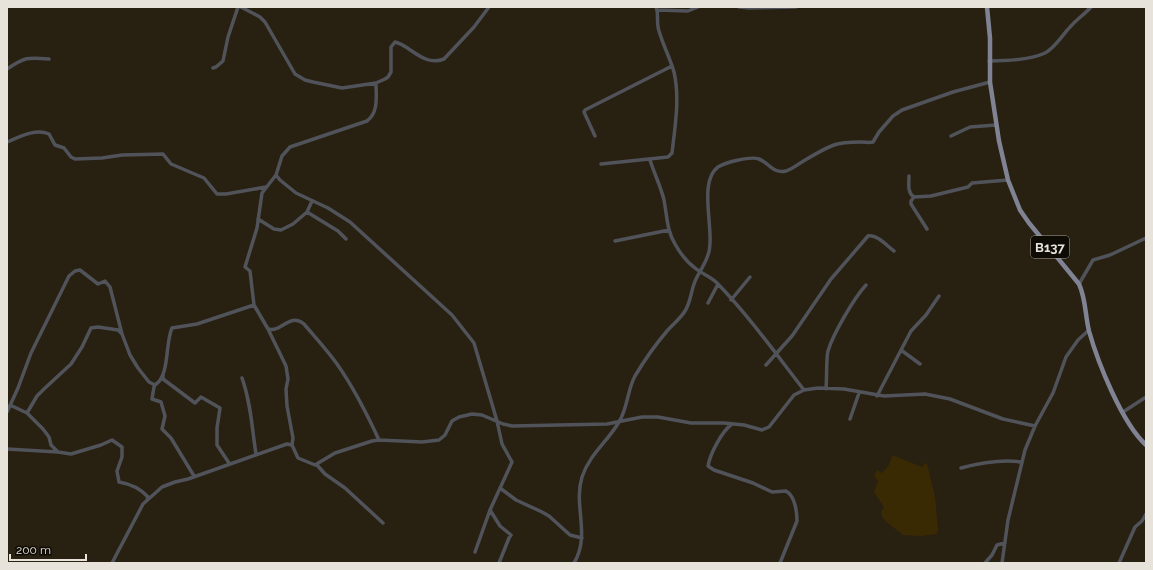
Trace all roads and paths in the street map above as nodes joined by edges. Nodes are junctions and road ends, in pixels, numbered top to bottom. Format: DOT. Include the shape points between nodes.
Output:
graph roads {
  1 [pos="240,7"];
  2 [pos="489,7"];
  3 [pos="698,7"];
  4 [pos="739,7"];
  5 [pos="796,7"];
  6 [pos="987,7"];
  7 [pos="1091,7"];
  8 [pos="657,9"];
  9 [pos="49,59"];
  10 [pos="989,62"];
  11 [pos="672,66"];
  12 [pos="213,68"];
  13 [pos="7,69"];
  14 [pos="990,82"];
  15 [pos="376,83"];
  16 [pos="996,125"];
  17 [pos="595,136"];
  18 [pos="951,136"];
  19 [pos="7,142"];
  20 [pos="650,160"];
  21 [pos="601,164"];
  22 [pos="276,175"];
  23 [pos="909,176"];
  24 [pos="1008,180"];
  25 [pos="266,186"];
  26 [pos="914,197"];
  27 [pos="312,201"];
  28 [pos="307,212"];
  29 [pos="258,219"];
  30 [pos="928,229"];
  31 [pos="669,230"];
  32 [pos="1146,238"];
  33 [pos="346,239"];
  34 [pos="615,241"];
  35 [pos="894,251"];
  36 [pos="700,272"];
  37 [pos="750,277"];
  38 [pos="718,284"];
  39 [pos="1079,284"];
  40 [pos="866,285"];
  41 [pos="939,296"];
  42 [pos="731,300"];
  43 [pos="708,303"];
  44 [pos="254,305"];
  45 [pos="268,329"];
  46 [pos="1089,330"];
  47 [pos="122,334"];
  48 [pos="902,350"];
  49 [pos="777,354"];
  50 [pos="920,364"];
  51 [pos="766,365"];
  52 [pos="163,372"];
  53 [pos="242,378"];
  54 [pos="155,386"];
  55 [pos="826,388"];
  56 [pos="804,390"];
  57 [pos="859,393"];
  58 [pos="877,396"];
  59 [pos="1146,397"];
  60 [pos="10,406"];
  61 [pos="7,412"];
  62 [pos="1123,412"];
  63 [pos="27,413"];
  64 [pos="850,419"];
  65 [pos="497,421"];
  66 [pos="620,422"];
  67 [pos="732,424"];
  68 [pos="1035,426"];
  69 [pos="379,440"];
  70 [pos="292,445"];
  71 [pos="1146,445"];
  72 [pos="7,448"];
  73 [pos="58,452"];
  74 [pos="256,454"];
  75 [pos="1021,462"];
  76 [pos="229,464"];
  77 [pos="317,465"];
  78 [pos="961,468"];
  79 [pos="194,476"];
  80 [pos="500,488"];
  81 [pos="146,501"];
  82 [pos="490,510"];
  83 [pos="1146,514"];
  84 [pos="383,522"];
  85 [pos="582,538"];
  86 [pos="1005,543"];
  87 [pos="475,552"];
  88 [pos="112,563"];
  89 [pos="499,563"];
  90 [pos="574,563"];
  91 [pos="780,563"];
  92 [pos="985,563"];
  93 [pos="1002,563"];
  94 [pos="1119,563"];
  1 -- 12 [label="street" via="230,31 223,61"];
  1 -- 15 [label="street" via="265,22 291,68 299,77 336,88"];
  2 -- 15 [label="street" via="454,50 441,60 421,57 395,42 391,47 391,72 388,77"];
  3 -- 8 [label="street" via="688,11"];
  4 -- 5 [label="street"];
  6 -- 10 [label="main road, B137"];
  7 -- 10 [label="street" via="1045,52 1035,56"];
  8 -- 11 [label="street" via="658,30"];
  9 -- 13 [label="street" via="30,57"];
  10 -- 14 [label="main road, B137"];
  11 -- 17 [label="street" via="585,110"];
  11 -- 20 [label="street" via="676,109 672,153 668,158"];
  14 -- 16 [label="main road, B137"];
  14 -- 36 [label="street" via="902,110 893,116 872,142 836,144 786,171 770,168 756,158 728,162 719,166 709,182 709,250"];
  15 -- 22 [label="street" via="375,109 372,117 290,148 282,156"];
  16 -- 18 [label="street" via="970,127"];
  16 -- 24 [label="main road, B137"];
  19 -- 25 [label="street" via="31,133 44,132 49,134 55,145 64,148 75,159 163,154 171,164 204,178 217,194 231,194"];
  20 -- 21 [label="street"];
  20 -- 31 [label="street" via="664,199"];
  22 -- 25 [label="street"];
  22 -- 27 [label="street" via="292,190"];
  23 -- 26 [label="street" via="909,189"];
  24 -- 26 [label="street" via="972,183 968,187 931,196"];
  24 -- 39 [label="main road, B137" via="1020,210"];
  25 -- 29 [label="street" via="262,193"];
  26 -- 30 [label="street" via="911,204"];
  27 -- 28 [label="street"];
  27 -- 65 [label="street" via="350,222 452,315 474,344"];
  28 -- 29 [label="street" via="280,231"];
  28 -- 33 [label="street" via="338,231"];
  29 -- 44 [label="street" via="244,267 250,272"];
  31 -- 34 [label="street"];
  31 -- 36 [label="street" via="675,245 687,262"];
  32 -- 39 [label="street" via="1093,260"];
  35 -- 49 [label="street" via="875,237 868,236 831,279 807,317"];
  36 -- 38 [label="street"];
  36 -- 66 [label="street" via="686,310 666,332 632,382 627,406"];
  37 -- 42 [label="street"];
  38 -- 42 [label="street"];
  38 -- 43 [label="street"];
  39 -- 46 [label="main road, B137"];
  40 -- 55 [label="street" via="859,293 828,351"];
  41 -- 48 [label="street" via="912,331"];
  42 -- 49 [label="street"];
  44 -- 45 [label="street"];
  44 -- 52 [label="street" via="197,324 172,328"];
  45 -- 69 [label="street" via="277,328 292,320 304,324 343,373"];
  45 -- 70 [label="street" via="286,366 287,406"];
  46 -- 62 [label="main road, B137" via="1104,372"];
  46 -- 68 [label="street" via="1069,351 1053,392"];
  47 -- 54 [label="street" via="138,368"];
  47 -- 60 [label="street" via="110,286 105,281 98,284 80,270 75,270 69,276 31,352"];
  47 -- 63 [label="street" via="118,330 91,328 71,364 37,396"];
  48 -- 50 [label="street"];
  48 -- 58 [label="street"];
  49 -- 51 [label="street"];
  49 -- 56 [label="street"];
  52 -- 54 [label="street"];
  52 -- 76 [label="street" via="163,379 195,403 201,397 220,408 217,445"];
  53 -- 74 [label="street" via="250,407"];
  54 -- 79 [label="street" via="152,399 162,402 165,416 162,429 171,438"];
  55 -- 56 [label="street"];
  55 -- 57 [label="street"];
  56 -- 67 [label="street" via="794,396 765,430"];
  57 -- 58 [label="street"];
  57 -- 64 [label="street"];
  58 -- 68 [label="street" via="925,394 950,399 1003,419"];
  59 -- 62 [label="street"];
  60 -- 61 [label="street"];
  60 -- 63 [label="street"];
  62 -- 71 [label="main road, B137" via="1134,432"];
  63 -- 73 [label="street" via="46,432 51,445"];
  65 -- 66 [label="street" via="521,426"];
  65 -- 69 [label="street" via="482,415 465,414 452,421 445,435 438,440"];
  65 -- 80 [label="street" via="502,444 512,462"];
  66 -- 67 [label="street" via="642,417 658,417 692,423"];
  66 -- 85 [label="street" via="587,463 582,478 579,498"];
  67 -- 91 [label="street" via="722,435 708,466 772,492 786,490 789,493 797,521"];
  68 -- 75 [label="street"];
  69 -- 77 [label="street" via="335,453"];
  70 -- 74 [label="street" via="283,445"];
  70 -- 77 [label="street" via="298,458"];
  72 -- 73 [label="street"];
  73 -- 81 [label="street" via="73,454 112,440 122,447 122,457 117,471 119,482 130,484 142,491 148,498"];
  74 -- 76 [label="street"];
  75 -- 78 [label="street" via="988,462"];
  75 -- 86 [label="street"];
  76 -- 79 [label="street"];
  77 -- 84 [label="street" via="324,474 346,488"];
  79 -- 81 [label="street" via="167,484"];
  80 -- 82 [label="street"];
  80 -- 85 [label="street" via="516,500 549,516 570,535"];
  81 -- 88 [label="street"];
  82 -- 87 [label="street"];
  82 -- 89 [label="street" via="500,526 511,535"];
  83 -- 94 [label="street" via="1142,522 1135,527"];
  85 -- 90 [label="street" via="581,548"];
  86 -- 92 [label="street" via="997,545"];
  86 -- 93 [label="street"];
}
